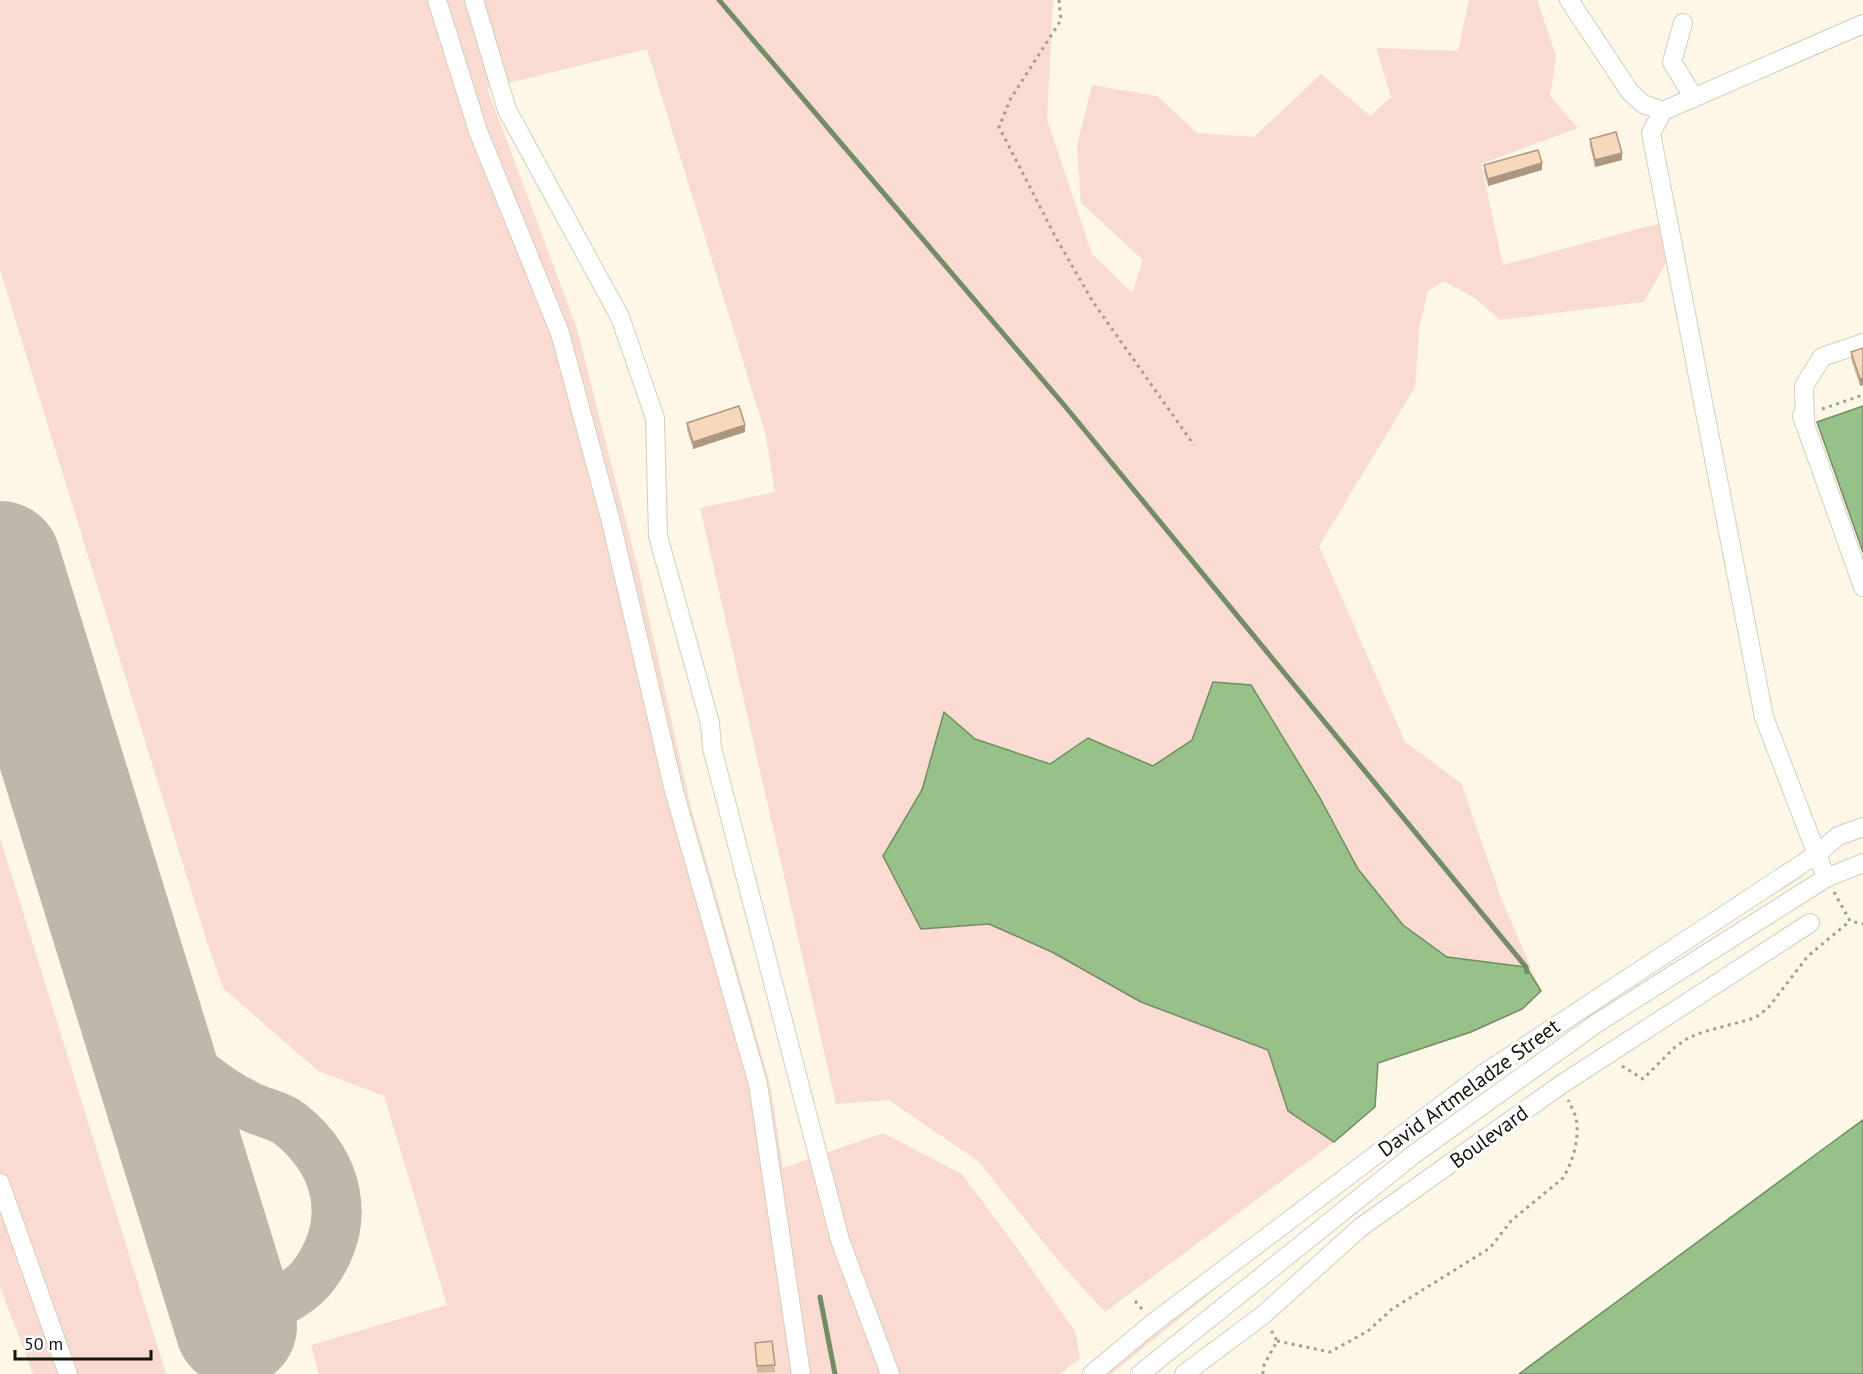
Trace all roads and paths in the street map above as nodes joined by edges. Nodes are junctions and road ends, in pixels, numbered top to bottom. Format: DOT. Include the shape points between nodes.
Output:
graph roads {
  1 [pos="437,0"];
  2 [pos="474,0"];
  3 [pos="1059,0"];
  4 [pos="1569,0"];
  5 [pos="1683,23"];
  6 [pos="1863,24"];
  7 [pos="1694,98"];
  8 [pos="1663,111"];
  9 [pos="1863,343"];
  10 [pos="1863,395"];
  11 [pos="1802,417"];
  12 [pos="1194,445"];
  13 [pos="1863,587"];
  14 [pos="1863,827"];
  15 [pos="1817,854"];
  16 [pos="1863,863"];
  17 [pos="1826,878"];
  18 [pos="1850,921"];
  19 [pos="1810,923"];
  20 [pos="1863,924"];
  21 [pos="1606,1057"];
  22 [pos="1562,1084"];
  23 [pos="0,1183"];
  24 [pos="1263,1316"];
  25 [pos="1277,1341"];
  26 [pos="68,1374"];
  27 [pos="801,1374"];
  28 [pos="890,1374"];
  29 [pos="1092,1374"];
  30 [pos="1140,1374"];
  31 [pos="1184,1374"];
  32 [pos="1263,1374"];
  1 -- 27 [label="street" via="478,132 560,333 611,522 674,791 758,1083"];
  2 -- 28 [label="street" via="507,110 620,317 655,418 658,536 710,723 712,748 840,1240"];
  3 -- 12 [label="path" via="1061,20 1011,98 999,127 1093,302"];
  4 -- 8 [label="street" via="1630,92 1643,104"];
  5 -- 7 [label="street" via="1672,62"];
  6 -- 7 [label="street"];
  7 -- 8 [label="street"];
  8 -- 15 [label="street" via="1651,133 1764,717"];
  9 -- 11 [label="street" via="1822,357 1804,386 1805,421"];
  10 -- 11 [label="path"];
  11 -- 13 [label="street"];
  14 -- 15 [label="street, David Artmeladze Street" via="1838,836"];
  15 -- 17 [label="street"];
  15 -- 29 [label="street, David Artmeladze Street" via="1483,1074 1153,1323"];
  16 -- 17 [label="street, David Artmeladze Street"];
  17 -- 18 [label="path"];
  17 -- 30 [label="street, David Artmeladze Street" via="1597,1023 1413,1155"];
  18 -- 20 [label="path"];
  18 -- 21 [label="path" via="1808,956 1768,1008 1755,1018 1688,1038 1643,1079"];
  19 -- 21 [label="street, Boulevard"];
  21 -- 22 [label="street, Boulevard"];
  22 -- 24 [label="street, Boulevard" via="1361,1227"];
  22 -- 25 [label="path" via="1576,1117 1569,1168 1563,1178 1511,1221 1490,1248 1392,1310 1368,1331 1330,1352"];
  23 -- 26 [label="street"];
  24 -- 25 [label="path"];
  24 -- 31 [label="street, Boulevard"];
  25 -- 32 [label="path"];
}
